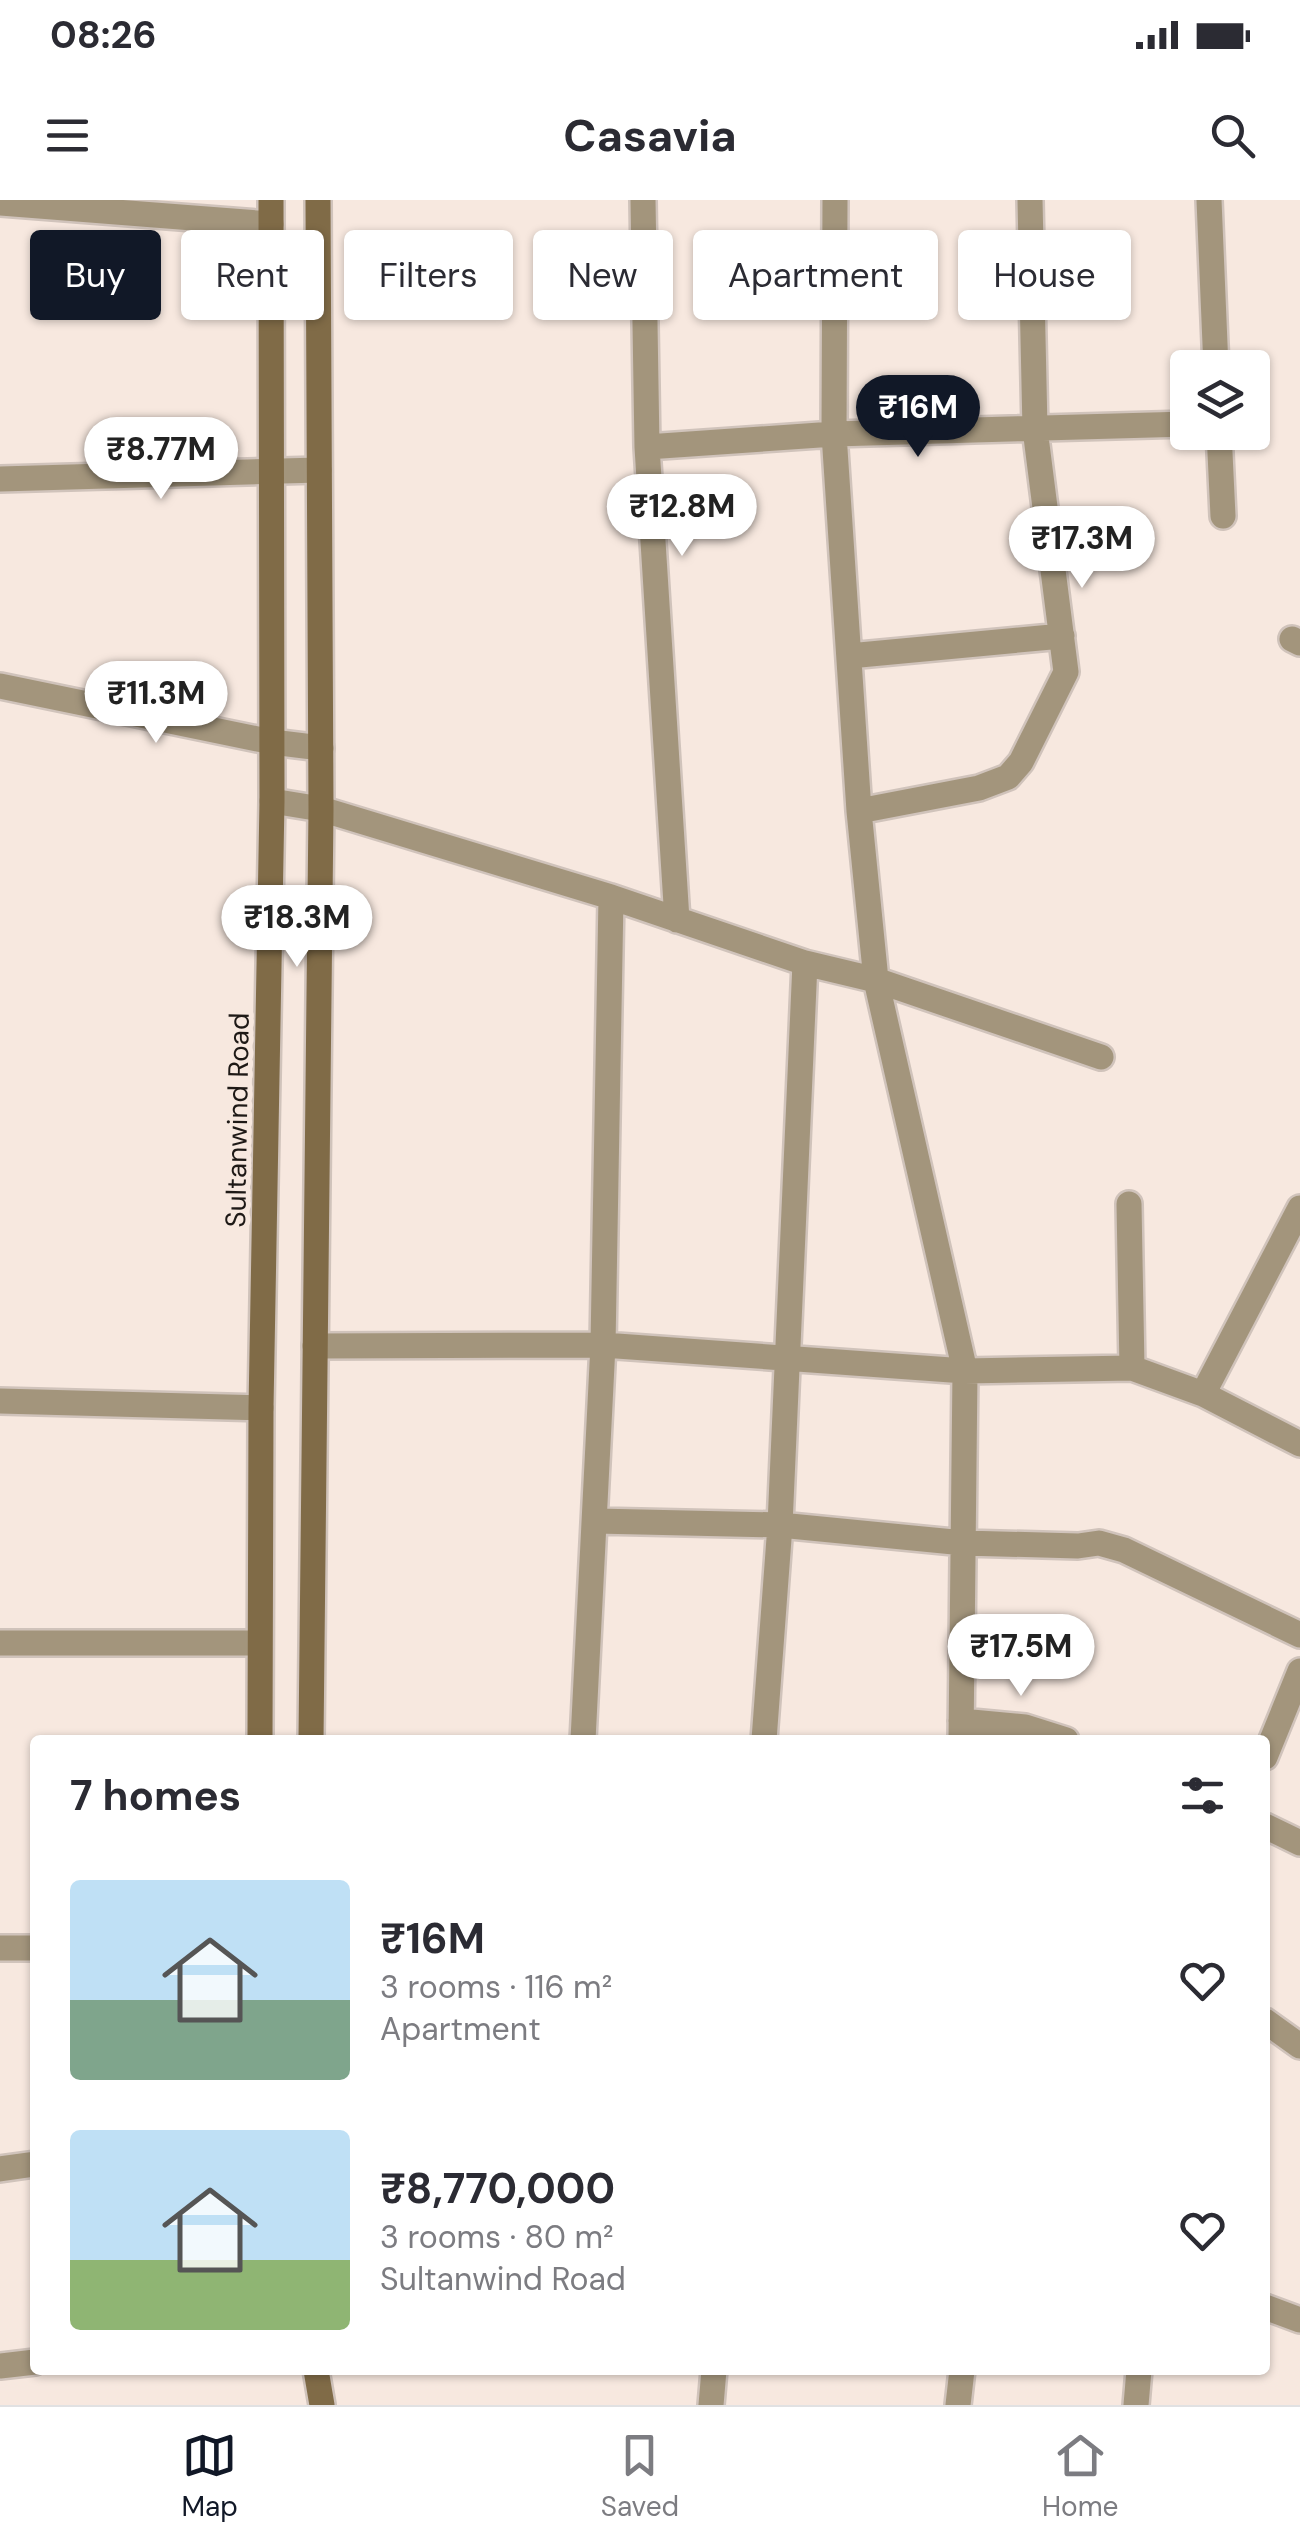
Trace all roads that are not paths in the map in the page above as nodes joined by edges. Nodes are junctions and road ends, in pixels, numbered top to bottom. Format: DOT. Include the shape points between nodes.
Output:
graph roads {
  1 [pos="318,200"];
  2 [pos="643,200"];
  3 [pos="835,200"];
  4 [pos="1030,200"];
  5 [pos="1209,200"];
  6 [pos="0,203"];
  7 [pos="270,212"];
  8 [pos="1215,350"];
  9 [pos="1170,425"];
  10 [pos="1036,429"];
  11 [pos="834,434"];
  12 [pos="647,447"];
  13 [pos="1220,450"];
  14 [pos="319,470"];
  15 [pos="271,472"];
  16 [pos="0,479"];
  17 [pos="1223,516"];
  18 [pos="1062,636"];
  19 [pos="849,656"];
  20 [pos="0,686"];
  21 [pos="272,742"];
  22 [pos="320,748"];
  23 [pos="272,801"];
  24 [pos="321,809"];
  25 [pos="859,811"];
  26 [pos="612,897"];
  27 [pos="677,920"];
  28 [pos="805,963"];
  29 [pos="876,980"];
  30 [pos="1101,1057"];
  31 [pos="1129,1204"];
  32 [pos="1300,1208"];
  33 [pos="603,1344"];
  34 [pos="315,1346"];
  35 [pos="786,1358"];
  36 [pos="1132,1368"];
  37 [pos="964,1371"];
  38 [pos="1203,1394"];
  39 [pos="0,1401"];
  40 [pos="260,1408"];
  41 [pos="1300,1444"];
  42 [pos="596,1521"];
  43 [pos="780,1525"];
  44 [pos="964,1544"];
  45 [pos="1300,1634"];
  46 [pos="258,1642"];
  47 [pos="0,1643"];
  48 [pos="1300,1671"];
  49 [pos="961,1731"];
  50 [pos="260,1735"];
  51 [pos="311,1735"];
  52 [pos="583,1735"];
  53 [pos="764,1735"];
  54 [pos="1051,1735"];
  55 [pos="1270,1745"];
  56 [pos="1270,1828"];
  57 [pos="1300,1843"];
  58 [pos="0,1948"];
  59 [pos="30,1948"];
  60 [pos="1270,2025"];
  61 [pos="1300,2046"];
  62 [pos="30,2165"];
  63 [pos="0,2169"];
  64 [pos="1270,2309"];
  65 [pos="1300,2320"];
  66 [pos="30,2363"];
  67 [pos="0,2366"];
  68 [pos="317,2375"];
  69 [pos="714,2375"];
  70 [pos="961,2375"];
  71 [pos="1139,2375"];
  72 [pos="322,2405"];
  73 [pos="711,2405"];
  74 [pos="958,2405"];
  75 [pos="1136,2405"];
  1 -- 14 [label="main road"];
  2 -- 12 [label="street"];
  3 -- 11 [label="street"];
  4 -- 10 [label="street"];
  5 -- 8 [label="street"];
  6 -- 7 [label="street"];
  7 -- 15 [label="main road, Sultanwind Road"];
  9 -- 10 [label="street"];
  10 -- 11 [label="street"];
  10 -- 18 [label="street"];
  11 -- 12 [label="street"];
  11 -- 19 [label="street"];
  12 -- 27 [label="street"];
  13 -- 17 [label="street"];
  14 -- 15 [label="street"];
  14 -- 22 [label="main road"];
  15 -- 16 [label="street"];
  15 -- 21 [label="main road, Sultanwind Road"];
  18 -- 19 [label="street"];
  18 -- 25 [label="street" via="1066,672 1008,777"];
  19 -- 25 [label="street"];
  20 -- 21 [label="street"];
  21 -- 22 [label="street"];
  21 -- 23 [label="main road, Sultanwind Road"];
  22 -- 24 [label="main road"];
  23 -- 24 [label="street"];
  23 -- 40 [label="main road, Sultanwind Road"];
  24 -- 26 [label="street"];
  24 -- 34 [label="main road"];
  25 -- 29 [label="street"];
  26 -- 27 [label="street"];
  26 -- 33 [label="street"];
  27 -- 28 [label="street"];
  28 -- 29 [label="street"];
  28 -- 35 [label="street"];
  29 -- 30 [label="street"];
  29 -- 37 [label="street"];
  31 -- 36 [label="street"];
  32 -- 38 [label="street"];
  33 -- 34 [label="street"];
  33 -- 35 [label="street"];
  33 -- 42 [label="street"];
  34 -- 51 [label="main road"];
  35 -- 37 [label="street"];
  35 -- 43 [label="street"];
  36 -- 37 [label="street"];
  36 -- 38 [label="street"];
  37 -- 44 [label="street"];
  38 -- 41 [label="street"];
  39 -- 40 [label="street"];
  40 -- 46 [label="main road, Sultanwind Road"];
  42 -- 43 [label="street"];
  42 -- 52 [label="street"];
  43 -- 44 [label="street"];
  43 -- 53 [label="street"];
  44 -- 45 [label="street" via="1099,1543"];
  44 -- 49 [label="street"];
  46 -- 47 [label="street"];
  46 -- 50 [label="main road, Sultanwind Road"];
  48 -- 55 [label="street"];
  49 -- 54 [label="street" via="1025,1726"];
  56 -- 57 [label="street"];
  58 -- 59 [label="street"];
  60 -- 61 [label="street"];
  62 -- 63 [label="street"];
  64 -- 65 [label="street"];
  66 -- 67 [label="street"];
  68 -- 72 [label="main road"];
  69 -- 73 [label="street"];
  70 -- 74 [label="street"];
  71 -- 75 [label="street"];
}
